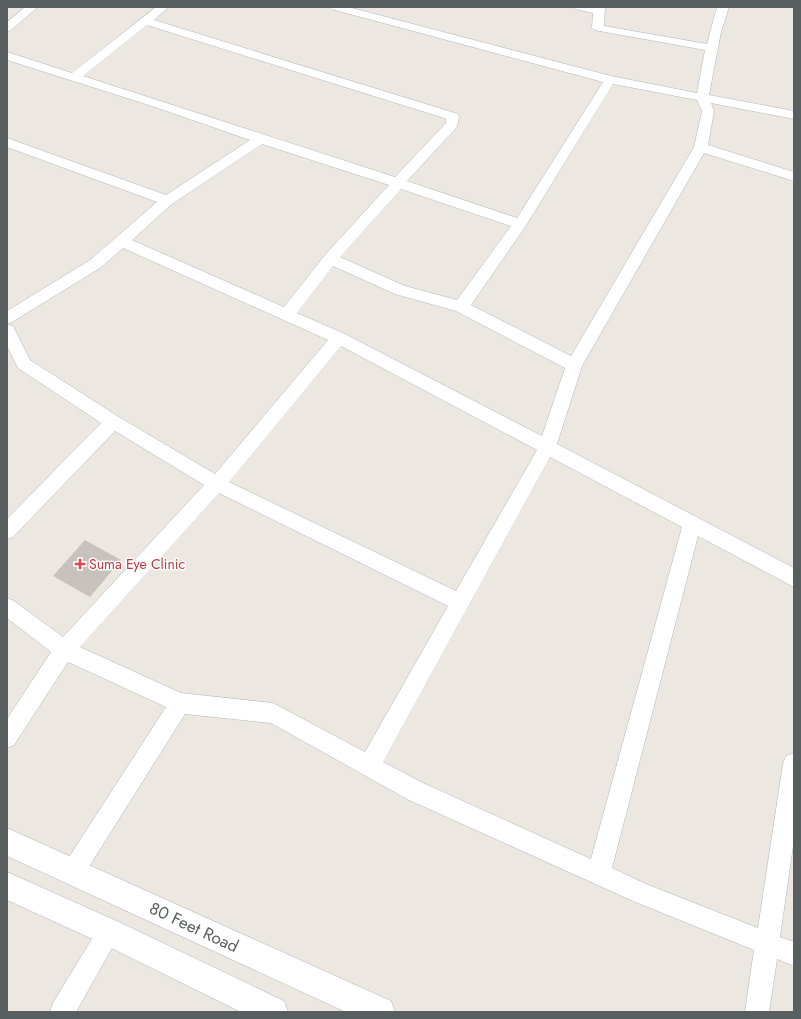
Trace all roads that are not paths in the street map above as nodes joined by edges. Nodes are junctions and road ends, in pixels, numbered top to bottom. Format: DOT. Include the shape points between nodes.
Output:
graph roads {
  1 [pos="32,7"];
  2 [pos="162,7"];
  3 [pos="335,7"];
  4 [pos="579,7"];
  5 [pos="722,7"];
  6 [pos="599,9"];
  7 [pos="146,21"];
  8 [pos="7,28"];
  9 [pos="712,48"];
  10 [pos="7,56"];
  11 [pos="74,77"];
  12 [pos="610,80"];
  13 [pos="702,98"];
  14 [pos="794,115"];
  15 [pos="260,140"];
  16 [pos="7,142"];
  17 [pos="701,147"];
  18 [pos="794,177"];
  19 [pos="398,183"];
  20 [pos="167,201"];
  21 [pos="520,224"];
  22 [pos="120,241"];
  23 [pos="330,259"];
  24 [pos="461,307"];
  25 [pos="287,315"];
  26 [pos="7,318"];
  27 [pos="339,338"];
  28 [pos="9,342"];
  29 [pos="574,365"];
  30 [pos="113,422"];
  31 [pos="547,447"];
  32 [pos="217,484"];
  33 [pos="692,523"];
  34 [pos="7,532"];
  35 [pos="794,578"];
  36 [pos="460,602"];
  37 [pos="7,608"];
  38 [pos="64,650"];
  39 [pos="180,703"];
  40 [pos="7,738"];
  41 [pos="794,764"];
  42 [pos="369,766"];
  43 [pos="7,842"];
  44 [pos="72,873"];
  45 [pos="599,873"];
  46 [pos="7,886"];
  47 [pos="109,932"];
  48 [pos="767,943"];
  49 [pos="794,954"];
  50 [pos="62,1012"];
  51 [pos="273,1012"];
  52 [pos="380,1012"];
  53 [pos="757,1012"];
  1 -- 8 [label="street"];
  2 -- 7 [label="street"];
  3 -- 12 [label="street"];
  4 -- 6 [label="street"];
  5 -- 9 [label="street"];
  6 -- 9 [label="street" via="598,28"];
  7 -- 11 [label="street"];
  7 -- 19 [label="street" via="453,117 452,124"];
  9 -- 13 [label="street"];
  10 -- 11 [label="street"];
  11 -- 15 [label="street"];
  12 -- 13 [label="street"];
  12 -- 21 [label="street"];
  13 -- 14 [label="street"];
  13 -- 17 [label="street" via="708,116"];
  15 -- 19 [label="street"];
  15 -- 20 [label="street"];
  16 -- 20 [label="street"];
  17 -- 18 [label="street"];
  17 -- 29 [label="street"];
  19 -- 21 [label="street"];
  19 -- 23 [label="street"];
  20 -- 22 [label="street"];
  21 -- 24 [label="street"];
  22 -- 25 [label="street"];
  22 -- 26 [label="street" via="95,264"];
  23 -- 24 [label="street" via="400,290"];
  23 -- 25 [label="street"];
  24 -- 29 [label="street"];
  25 -- 27 [label="street"];
  27 -- 31 [label="street"];
  27 -- 32 [label="street"];
  28 -- 30 [label="street" via="24,364"];
  29 -- 31 [label="street"];
  30 -- 32 [label="street"];
  30 -- 34 [label="street"];
  31 -- 33 [label="street"];
  31 -- 36 [label="street"];
  32 -- 36 [label="street"];
  32 -- 38 [label="street"];
  33 -- 35 [label="street"];
  33 -- 45 [label="street"];
  36 -- 42 [label="street"];
  37 -- 38 [label="street"];
  38 -- 39 [label="street"];
  38 -- 40 [label="street"];
  39 -- 42 [label="street" via="273,713"];
  39 -- 44 [label="street"];
  41 -- 48 [label="street"];
  42 -- 45 [label="street" via="415,791"];
  43 -- 44 [label="main road, 80 Feet Road"];
  44 -- 52 [label="main road, 80 Feet Road"];
  45 -- 48 [label="street" via="641,893"];
  46 -- 47 [label="main road"];
  47 -- 50 [label="street"];
  47 -- 51 [label="main road"];
  48 -- 49 [label="street"];
  48 -- 53 [label="street"];
}
